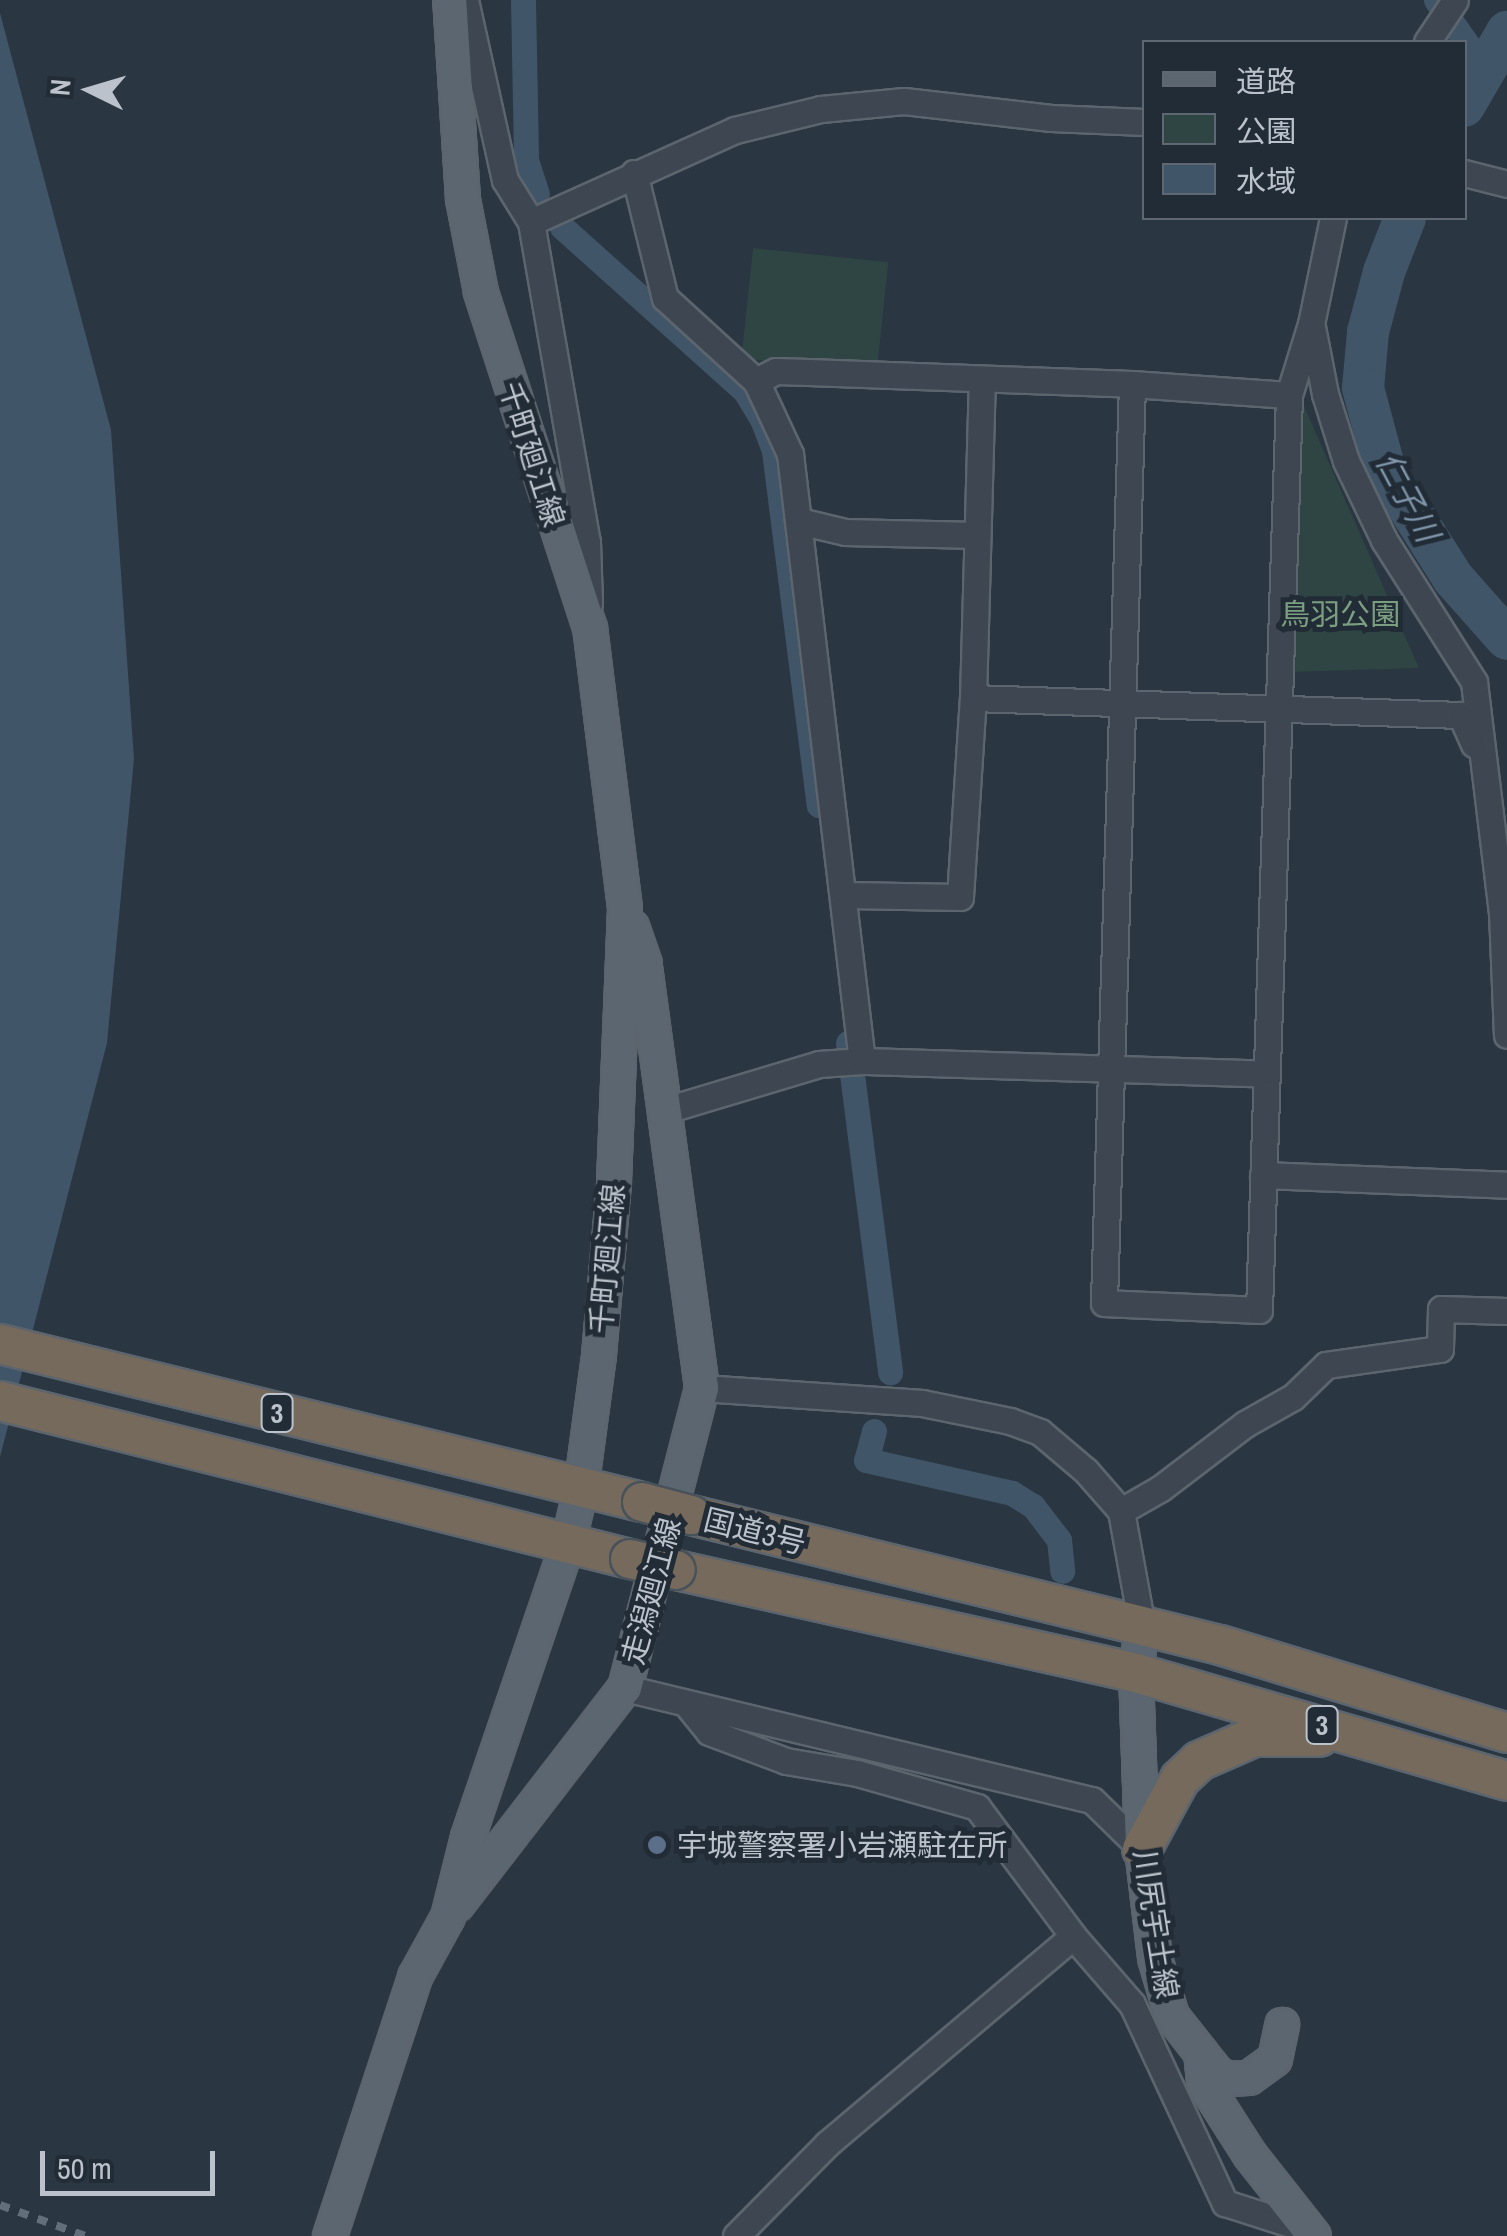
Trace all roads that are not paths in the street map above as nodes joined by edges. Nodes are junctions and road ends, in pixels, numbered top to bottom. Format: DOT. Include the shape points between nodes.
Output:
graph roads {
  1 [pos="450,0"];
  2 [pos="466,0"];
  3 [pos="1455,0"];
  4 [pos="1428,40"];
  5 [pos="1142,122"];
  6 [pos="634,173"];
  7 [pos="1467,173"];
  8 [pos="1507,184"];
  9 [pos="1333,220"];
  10 [pos="531,222"];
  11 [pos="1311,324"];
  12 [pos="982,379"];
  13 [pos="756,381"];
  14 [pos="1132,384"];
  15 [pos="1289,396"];
  16 [pos="799,521"];
  17 [pos="977,535"];
  18 [pos="590,628"];
  19 [pos="973,698"];
  20 [pos="1119,703"];
  21 [pos="1279,710"];
  22 [pos="1482,760"];
  23 [pos="846,895"];
  24 [pos="625,908"];
  25 [pos="1507,1035"];
  26 [pos="862,1060"];
  27 [pos="1111,1069"];
  28 [pos="1265,1074"];
  29 [pos="666,1110"];
  30 [pos="1262,1175"];
  31 [pos="1507,1185"];
  32 [pos="1507,1311"];
  33 [pos="0,1344"];
  34 [pos="702,1388"];
  35 [pos="0,1400"];
  36 [pos="567,1486"];
  37 [pos="1122,1511"];
  38 [pos="552,1540"];
  39 [pos="1142,1626"];
  40 [pos="1136,1673"];
  41 [pos="625,1688"];
  42 [pos="688,1706"];
  43 [pos="1507,1733"];
  44 [pos="1386,1745"];
  45 [pos="1507,1782"];
  46 [pos="1142,1849"];
  47 [pos="448,1916"];
  48 [pos="1073,1936"];
  49 [pos="1282,2025"];
  50 [pos="1201,2053"];
  51 [pos="1311,2233"];
  52 [pos="330,2236"];
  53 [pos="736,2236"];
  1 -- 18 [label="main road, 千町廻江線" via="463,200 481,292"];
  2 -- 10 [label="street" via="505,180"];
  3 -- 4 [label="street"];
  5 -- 6 [label="street" via="904,101 822,109 735,130"];
  6 -- 10 [label="street"];
  6 -- 13 [label="street" via="665,298"];
  7 -- 8 [label="street"];
  9 -- 11 [label="street"];
  10 -- 18 [label="street" via="587,542"];
  11 -- 15 [label="street"];
  11 -- 22 [label="street" via="1346,460 1384,540 1474,682"];
  12 -- 13 [label="street" via="776,371"];
  12 -- 14 [label="street"];
  12 -- 17 [label="street"];
  13 -- 16 [label="street" via="790,454"];
  14 -- 15 [label="street"];
  14 -- 20 [label="street"];
  15 -- 21 [label="street"];
  16 -- 17 [label="street" via="845,532"];
  16 -- 23 [label="street"];
  17 -- 19 [label="street"];
  18 -- 24 [label="main road, 千町廻江線"];
  19 -- 20 [label="street"];
  19 -- 23 [label="street" via="960,897"];
  20 -- 21 [label="street"];
  20 -- 27 [label="street"];
  21 -- 22 [label="street" via="1461,716"];
  21 -- 28 [label="street"];
  22 -- 25 [label="street" via="1502,912"];
  23 -- 26 [label="street"];
  24 -- 29 [label="main road, 千町廻江線" via="645,964"];
  24 -- 36 [label="main road, 千町廻江線" via="614,1182"];
  26 -- 27 [label="street"];
  26 -- 29 [label="street" via="819,1064"];
  27 -- 28 [label="street"];
  27 -- 30 [label="street" via="1104,1303 1259,1310"];
  28 -- 30 [label="street"];
  29 -- 34 [label="main road, 千町廻江線"];
  30 -- 31 [label="street"];
  32 -- 37 [label="street" via="1441,1309 1440,1349 1326,1365 1292,1397"];
  33 -- 36 [label="highway, 国道3号 / 3"];
  34 -- 37 [label="street" via="922,1403 1010,1421 1040,1432"];
  34 -- 41 [label="main road, 走潟廻江線"];
  35 -- 38 [label="highway, 国道3号 / 3"];
  36 -- 38 [label="main road, 走潟廻江線"];
  36 -- 39 [label="highway, 国道3号 / 3, bridge"];
  37 -- 39 [label="street"];
  38 -- 40 [label="highway, 国道3号 / 3, bridge"];
  38 -- 47 [label="main road, 走潟廻江線"];
  39 -- 40 [label="main road, 川尻宇土線"];
  39 -- 43 [label="highway, 国道3号 / 3"];
  40 -- 44 [label="highway, 国道3号 / 3"];
  40 -- 46 [label="main road, 川尻宇土線"];
  41 -- 42 [label="street"];
  41 -- 47 [label="main road, 走潟廻江線"];
  42 -- 46 [label="street" via="1092,1800"];
  42 -- 48 [label="street" via="709,1732 786,1761 977,1806"];
  44 -- 45 [label="highway, 国道3号 / 3"];
  44 -- 46 [label="highway" via="1301,1734 1254,1738 1220,1751 1180,1779"];
  46 -- 50 [label="main road, 川尻宇土線" via="1155,1958 1172,2016"];
  47 -- 52 [label="main road, 走潟廻江線" via="415,1977"];
  48 -- 51 [label="street" via="1132,2004 1225,2203"];
  48 -- 53 [label="street" via="827,2144"];
  49 -- 50 [label="main road" via="1275,2059 1249,2078 1218,2074"];
  50 -- 51 [label="main road, 川尻宇土線" via="1204,2083"];
}
